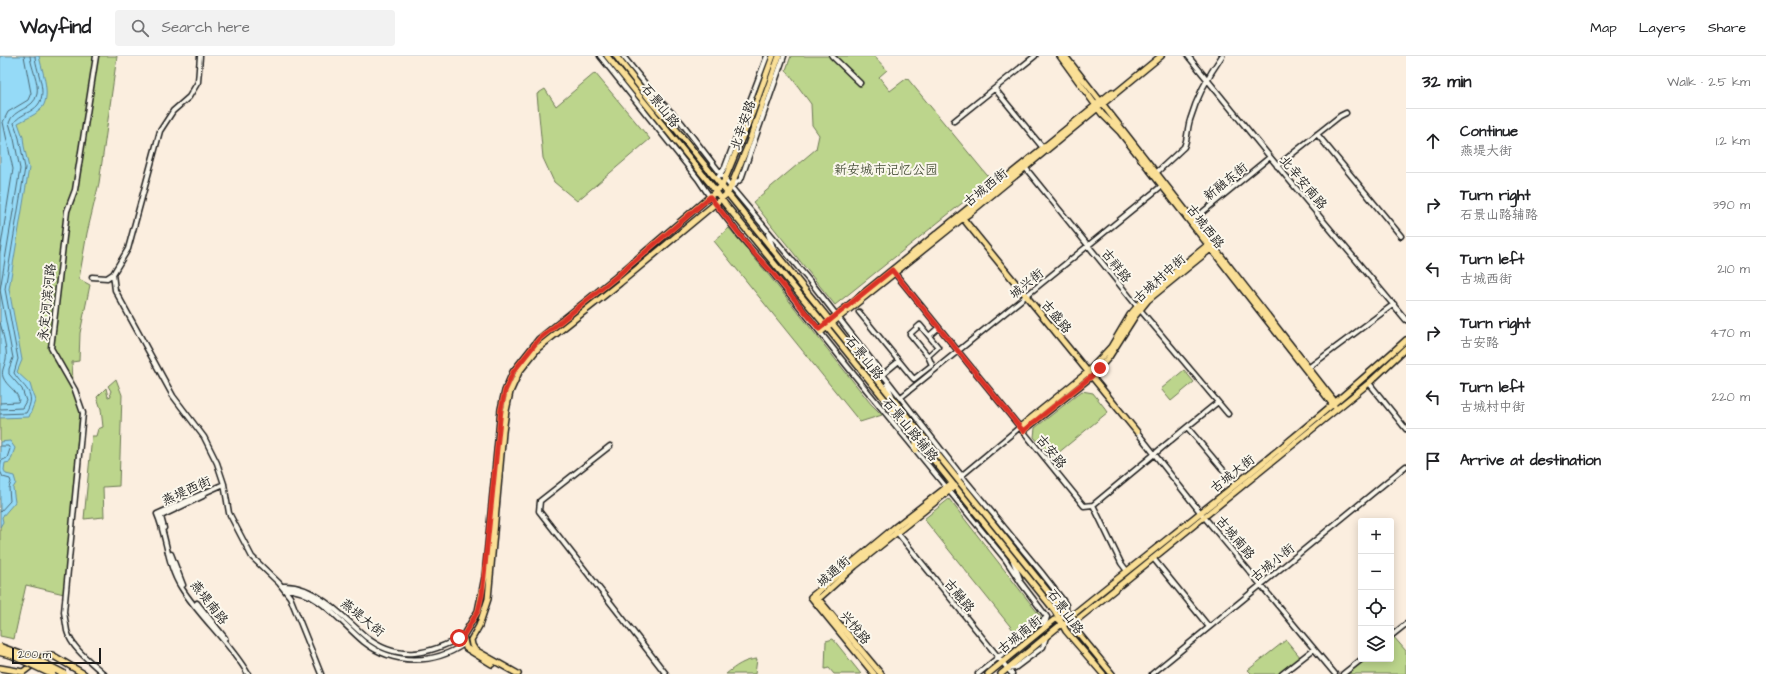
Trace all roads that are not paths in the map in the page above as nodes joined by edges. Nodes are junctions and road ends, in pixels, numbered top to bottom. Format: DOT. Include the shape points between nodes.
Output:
graph roads {
  1 [pos="96,56"];
  2 [pos="200,56"];
  3 [pos="600,56"];
  4 [pos="606,56"];
  5 [pos="616,56"];
  6 [pos="623,56"];
  7 [pos="767,56"];
  8 [pos="773,56"];
  9 [pos="779,56"];
  10 [pos="784,56"];
  11 [pos="832,56"];
  12 [pos="1035,56"];
  13 [pos="1060,56"];
  14 [pos="1065,56"];
  15 [pos="1156,56"];
  16 [pos="1161,56"];
  17 [pos="1188,56"];
  18 [pos="1222,56"];
  19 [pos="776,63"];
  20 [pos="1207,79"];
  21 [pos="860,83"];
  22 [pos="646,84"];
  23 [pos="763,84"];
  24 [pos="995,89"];
  25 [pos="752,98"];
  26 [pos="654,104"];
  27 [pos="1099,105"];
  28 [pos="1346,113"];
  29 [pos="954,121"];
  30 [pos="1318,134"];
  31 [pos="1043,148"];
  32 [pos="1270,157"];
  33 [pos="1024,165"];
  34 [pos="1277,166"];
  35 [pos="721,173"];
  36 [pos="1156,173"];
  37 [pos="717,179"];
  38 [pos="726,179"];
  39 [pos="1163,185"];
  40 [pos="722,186"];
  41 [pos="731,187"];
  42 [pos="716,192"];
  43 [pos="728,192"];
  44 [pos="710,197"];
  45 [pos="721,198"];
  46 [pos="715,203"];
  47 [pos="961,217"];
  48 [pos="1193,220"];
  49 [pos="766,230"];
  50 [pos="1401,236"];
  51 [pos="1088,244"];
  52 [pos="1210,246"];
  53 [pos="776,253"];
  54 [pos="893,272"];
  55 [pos="113,274"];
  56 [pos="92,277"];
  57 [pos="1026,296"];
  58 [pos="1394,304"];
  59 [pos="1138,308"];
  60 [pos="859,312"];
  61 [pos="837,317"];
  62 [pos="1406,320"];
  63 [pos="832,321"];
  64 [pos="826,326"];
  65 [pos="938,328"];
  66 [pos="820,331"];
  67 [pos="929,336"];
  68 [pos="1406,340"];
  69 [pos="1406,348"];
  70 [pos="958,351"];
  71 [pos="928,356"];
  72 [pos="899,362"];
  73 [pos="1308,368"];
  74 [pos="1090,374"];
  75 [pos="882,375"];
  76 [pos="1369,383"];
  77 [pos="900,398"];
  78 [pos="1218,402"];
  79 [pos="1336,405"];
  80 [pos="898,407"];
  81 [pos="1228,414"];
  82 [pos="1187,427"];
  83 [pos="1022,429"];
  84 [pos="1406,429"];
  85 [pos="1137,432"];
  86 [pos="916,438"];
  87 [pos="610,446"];
  88 [pos="916,450"];
  89 [pos="1154,454"];
  90 [pos="1406,466"];
  91 [pos="962,476"];
  92 [pos="957,480"];
  93 [pos="953,484"];
  94 [pos="1235,484"];
  95 [pos="224,485"];
  96 [pos="948,488"];
  97 [pos="1093,505"];
  98 [pos="1202,514"];
  99 [pos="159,515"];
  100 [pos="895,530"];
  101 [pos="1153,558"];
  102 [pos="1012,559"];
  103 [pos="1127,571"];
  104 [pos="1261,584"];
  105 [pos="283,588"];
  106 [pos="1027,590"];
  107 [pos="816,598"];
  108 [pos="1066,616"];
  109 [pos="1047,617"];
  110 [pos="1059,618"];
  111 [pos="1071,622"];
  112 [pos="1406,624"];
  113 [pos="1063,625"];
  114 [pos="1209,627"];
  115 [pos="1042,630"];
  116 [pos="1394,634"];
  117 [pos="463,636"];
  118 [pos="464,644"];
  119 [pos="0,647"];
  120 [pos="1314,649"];
  121 [pos="0,652"];
  122 [pos="1000,660"];
  123 [pos="1358,662"];
  124 [pos="0,668"];
  125 [pos="1008,669"];
  126 [pos="52,674"];
  127 [pos="64,674"];
  128 [pos="84,674"];
  129 [pos="104,674"];
  130 [pos="249,674"];
  131 [pos="321,674"];
  132 [pos="511,674"];
  133 [pos="518,674"];
  134 [pos="666,674"];
  135 [pos="874,674"];
  136 [pos="881,674"];
  137 [pos="978,674"];
  138 [pos="988,674"];
  139 [pos="1001,674"];
  140 [pos="1012,674"];
  141 [pos="1103,674"];
  142 [pos="1112,674"];
  143 [pos="1152,674"];
  144 [pos="1283,674"];
  145 [pos="1335,674"];
  146 [pos="1343,674"];
  1 -- 129 [label="street, 永定河滨河路" via="75,190 67,210 51,348 75,390 83,413 64,612 73,642"];
  2 -- 55 [label="street" via="198,82 189,97 173,111 160,131 128,249"];
  3 -- 44 [label="street, 石景山路辅路"];
  4 -- 42 [label="main road, 石景山路"];
  5 -- 26 [label="main road, 石景山路"];
  6 -- 22 [label="street, 石景山路辅路"];
  7 -- 25 [label="street"];
  8 -- 23 [label="main road, 北辛安路"];
  9 -- 19 [label="main road, 北辛安路"];
  10 -- 19 [label="street"];
  10 -- 41 [label="street" via="741,178"];
  11 -- 21 [label="street"];
  12 -- 24 [label="street"];
  13 -- 27 [label="main road, 古城西路"];
  14 -- 27 [label="main road, 古城西路"];
  15 -- 27 [label="main road, 古城西街"];
  16 -- 27 [label="main road, 古城西街"];
  17 -- 20 [label="street, 北辛安南路"];
  18 -- 20 [label="street"];
  19 -- 41 [label="main road, 北辛安路"];
  20 -- 32 [label="street, 北辛安南路"];
  20 -- 36 [label="street" via="1190,118 1187,142"];
  22 -- 26 [label="street"];
  22 -- 35 [label="street, 石景山路辅路" via="681,122"];
  23 -- 25 [label="street"];
  23 -- 38 [label="main road, 北辛安路"];
  24 -- 29 [label="street"];
  24 -- 31 [label="street"];
  25 -- 35 [label="street"];
  26 -- 37 [label="main road, 石景山路"];
  27 -- 31 [label="main road, 古城西街"];
  27 -- 33 [label="main road, 古城西街"];
  27 -- 36 [label="main road, 古城西路"];
  27 -- 39 [label="main road, 古城西路" via="1110,123"];
  28 -- 30 [label="street"];
  30 -- 34 [label="street"];
  30 -- 50 [label="street"];
  31 -- 33 [label="main road, 古城西街"];
  32 -- 34 [label="street, 北辛安南路"];
  32 -- 48 [label="street, 新融东街"];
  33 -- 47 [label="main road, 古城西街" via="970,214"];
  33 -- 51 [label="street, 古祥路"];
  34 -- 58 [label="street, 北辛安南路"];
  35 -- 37 [label="street"];
  35 -- 38 [label="street, 石景山路辅路"];
  36 -- 39 [label="main road, 古城西路"];
  37 -- 40 [label="main road, 石景山路"];
  38 -- 40 [label="main road, 北辛安路"];
  38 -- 41 [label="street, 石景山路辅路"];
  39 -- 48 [label="main road, 古城西路"];
  39 -- 51 [label="street, 城兴街"];
  39 -- 52 [label="main road, 古城西路"];
  40 -- 42 [label="main road, 北辛安路"];
  40 -- 43 [label="main road, 石景山路"];
  41 -- 43 [label="main road, 北辛安路"];
  41 -- 49 [label="street, 石景山路辅路"];
  42 -- 44 [label="main road"];
  42 -- 45 [label="main road, 石景山路"];
  43 -- 45 [label="main road, 北辛安路"];
  43 -- 53 [label="main road, 石景山路"];
  44 -- 46 [label="street, 石景山路辅路"];
  44 -- 117 [label="main road" via="539,339 513,372 501,409 482,595 478,611"];
  45 -- 46 [label="main road"];
  45 -- 64 [label="main road, 石景山路"];
  46 -- 66 [label="street, 石景山路辅路"];
  46 -- 133 [label="main road" via="542,344 519,372 510,392 488,599 479,626 471,640 475,650"];
  47 -- 54 [label="main road, 古城西街"];
  47 -- 57 [label="main road, 古盛路"];
  48 -- 52 [label="main road, 古城西路"];
  49 -- 53 [label="street"];
  49 -- 61 [label="street, 石景山路辅路"];
  51 -- 57 [label="street, 城兴街"];
  51 -- 59 [label="street, 古祥路"];
  52 -- 59 [label="main road, 古城村中街"];
  52 -- 73 [label="main road, 古城西路"];
  52 -- 79 [label="main road, 古城西路"];
  53 -- 63 [label="main road, 石景山路"];
  54 -- 61 [label="main road, 古城西街"];
  54 -- 65 [label="street, 古安路"];
  55 -- 56 [label="street" via="107,278"];
  55 -- 95 [label="street" via="115,290 173,396 204,436"];
  57 -- 70 [label="street, 城兴街"];
  57 -- 74 [label="main road, 古盛路"];
  58 -- 62 [label="street, 北辛安南路"];
  58 -- 73 [label="street"];
  59 -- 74 [label="main road, 古城村中街"];
  59 -- 78 [label="street, 古祥路"];
  60 -- 72 [label="street"];
  61 -- 63 [label="main road, 古城西街"];
  61 -- 75 [label="street, 石景山路辅路"];
  63 -- 64 [label="main road, 古城西街"];
  63 -- 80 [label="main road, 石景山路"];
  64 -- 66 [label="main road, 古城西街"];
  64 -- 86 [label="main road, 石景山路"];
  65 -- 67 [label="street"];
  65 -- 70 [label="street, 古安路"];
  66 -- 88 [label="street, 石景山路辅路"];
  67 -- 71 [label="street" via="938,347"];
  67 -- 71 [label="street" via="920,325 910,334"];
  68 -- 79 [label="main road, 古城大街"];
  69 -- 76 [label="main road, 古城大街"];
  70 -- 77 [label="street, 城兴街"];
  70 -- 83 [label="street, 古安路"];
  71 -- 72 [label="street" via="932,365 914,379"];
  72 -- 75 [label="street"];
  73 -- 79 [label="main road, 古城西路"];
  74 -- 83 [label="main road, 古城村中街"];
  74 -- 85 [label="main road, 古盛路"];
  75 -- 77 [label="street, 石景山路辅路"];
  75 -- 80 [label="street"];
  76 -- 79 [label="main road, 古城大街"];
  76 -- 84 [label="street"];
  77 -- 91 [label="street, 石景山路辅路"];
  78 -- 81 [label="street, 古祥路"];
  78 -- 82 [label="street"];
  79 -- 94 [label="main road, 古城大街"];
  79 -- 98 [label="main road, 古城大街"];
  80 -- 92 [label="main road, 石景山路"];
  82 -- 89 [label="street"];
  82 -- 94 [label="street"];
  83 -- 91 [label="street"];
  83 -- 97 [label="street, 古安路" via="1084,506"];
  85 -- 89 [label="street, 古城南路"];
  86 -- 88 [label="main road"];
  86 -- 93 [label="main road, 石景山路"];
  87 -- 134 [label="street" via="540,501 539,511"];
  88 -- 96 [label="street, 石景山路辅路"];
  89 -- 97 [label="street"];
  89 -- 98 [label="street, 古城南路"];
  90 -- 104 [label="street, 古城小街"];
  91 -- 92 [label="street"];
  91 -- 108 [label="street, 石景山路辅路" via="1062,599 1066,605"];
  92 -- 108 [label="main road, 石景山路"];
  93 -- 96 [label="main road, 城通街"];
  93 -- 102 [label="main road, 石景山路"];
  94 -- 98 [label="main road, 古城大街"];
  95 -- 99 [label="street, 燕堤西街"];
  95 -- 105 [label="street" via="229,513 252,557"];
  96 -- 100 [label="main road, 城通街"];
  96 -- 106 [label="street, 石景山路辅路"];
  97 -- 103 [label="street"];
  98 -- 101 [label="main road, 古城大街"];
  98 -- 103 [label="main road, 古城大街"];
  98 -- 104 [label="street, 古城南路"];
  99 -- 130 [label="street, 燕堤南路" via="174,572 182,588"];
  100 -- 107 [label="main road, 城通街"];
  100 -- 122 [label="street, 古融路"];
  101 -- 111 [label="main road, 古城大街"];
  101 -- 114 [label="street"];
  102 -- 106 [label="street"];
  102 -- 110 [label="main road, 石景山路"];
  103 -- 108 [label="main road, 古城大街" via="1075,613"];
  104 -- 114 [label="street, 古城小街"];
  104 -- 120 [label="street, 古城南路"];
  105 -- 117 [label="street, 燕堤大街" via="301,588 314,594 366,637 396,651 420,653 443,647"];
  105 -- 118 [label="street, 燕堤大街" via="310,596 330,610 366,643 398,657 421,660 444,655"];
  105 -- 131 [label="street" via="290,597"];
  106 -- 109 [label="street, 石景山路辅路"];
  107 -- 135 [label="main road, 兴悦路"];
  107 -- 136 [label="main road, 兴悦路"];
  108 -- 110 [label="main road, 古城南街"];
  108 -- 111 [label="main road, 石景山路"];
  109 -- 115 [label="street"];
  109 -- 122 [label="street"];
  110 -- 113 [label="main road, 石景山路"];
  110 -- 115 [label="main road, 古城南街"];
  111 -- 113 [label="main road, 古城南街"];
  111 -- 142 [label="main road, 石景山路"];
  112 -- 116 [label="street"];
  113 -- 125 [label="main road, 古城南街"];
  113 -- 141 [label="main road, 石景山路"];
  114 -- 143 [label="street, 古城小街"];
  115 -- 122 [label="main road, 古城南街"];
  117 -- 118 [label="main road"];
  118 -- 132 [label="main road" via="468,650"];
  119 -- 127 [label="highway, bridge" via="41,662"];
  120 -- 144 [label="street"];
  120 -- 145 [label="street, 古城南路"];
  121 -- 126 [label="highway, bridge"];
  122 -- 125 [label="street, 古融路"];
  122 -- 137 [label="street"];
  122 -- 138 [label="main road, 古城南街"];
  123 -- 146 [label="street"];
  124 -- 128 [label="main road" via="23,672 44,656 52,655"];
  125 -- 139 [label="main road, 古城南街"];
  125 -- 140 [label="street, 古融路"];
}
